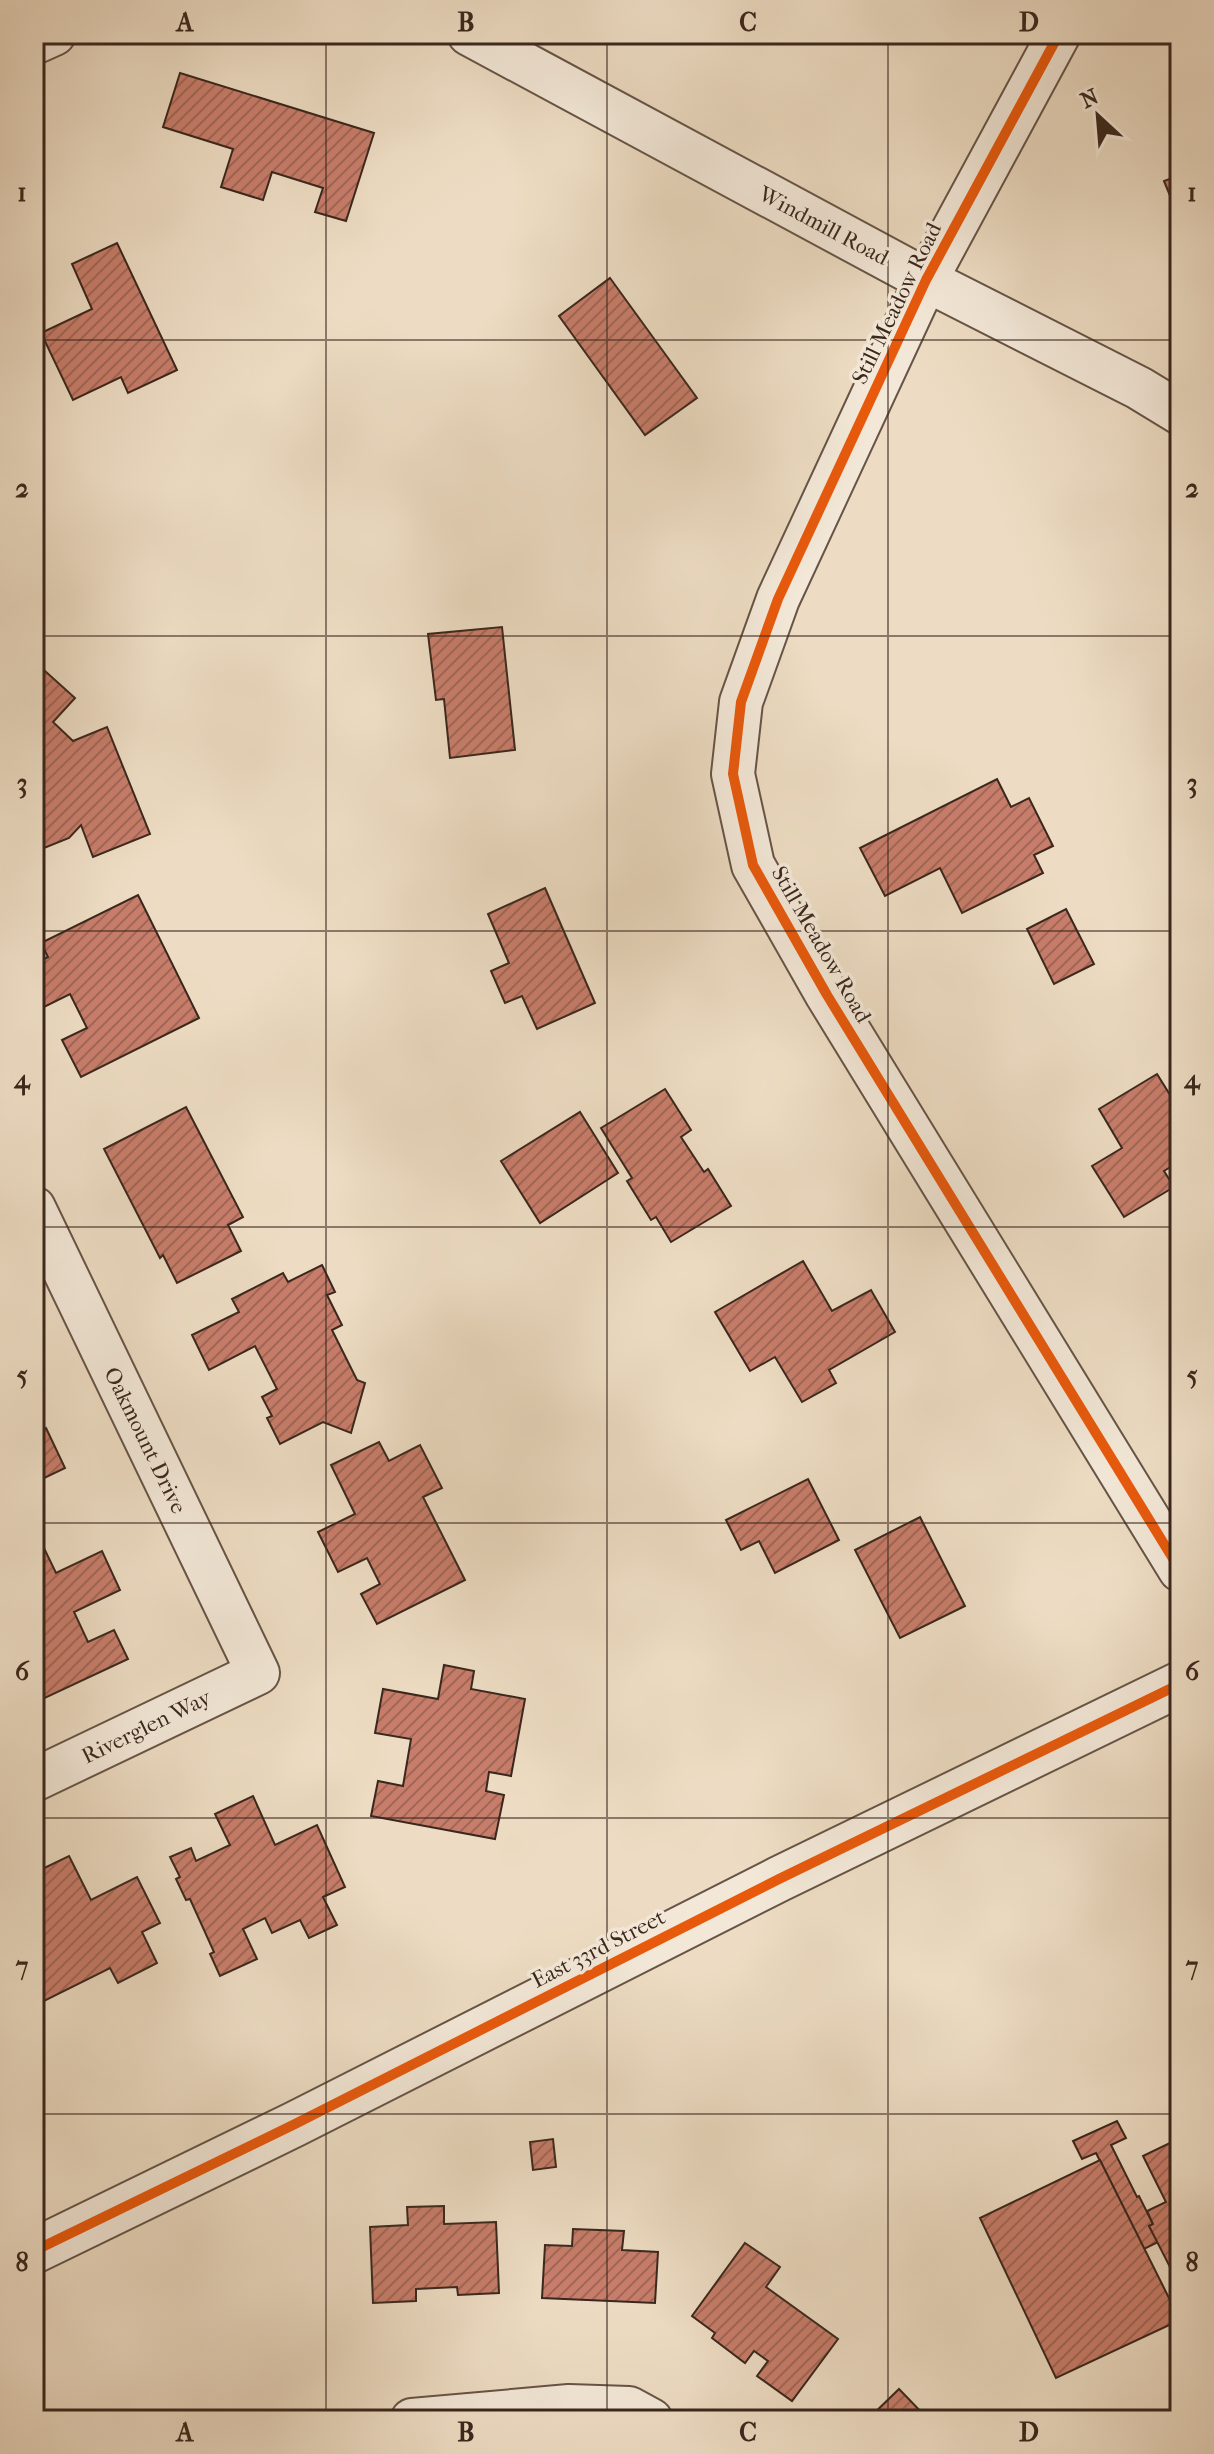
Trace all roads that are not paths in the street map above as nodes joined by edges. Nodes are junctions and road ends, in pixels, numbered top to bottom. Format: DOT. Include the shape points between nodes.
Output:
graph roads {
  1 [pos="54,34"];
  2 [pos="469,34"];
  3 [pos="1059,34"];
  4 [pos="34,43"];
  5 [pos="926,280"];
  6 [pos="1180,413"];
  7 [pos="34,1208"];
  8 [pos="1180,1570"];
  9 [pos="258,1673"];
  10 [pos="1180,1684"];
  11 [pos="34,1780"];
  12 [pos="34,2251"];
  13 [pos="412,2420"];
  14 [pos="651,2420"];
  1 -- 4 [label="street"];
  2 -- 5 [label="street, Windmill Road"];
  3 -- 5 [label="street, Still Meadow Road"];
  5 -- 6 [label="street, Windmill Road"];
  5 -- 8 [label="street, Still Meadow Road" via="778,599 741,702 733,774 753,865 827,995"];
  7 -- 9 [label="street, Oakmount Drive"];
  9 -- 11 [label="street, Riverglen Way"];
  10 -- 12 [label="street, East 33rd Street"];
  13 -- 14 [label="street" via="569,2406 629,2408"];
}
